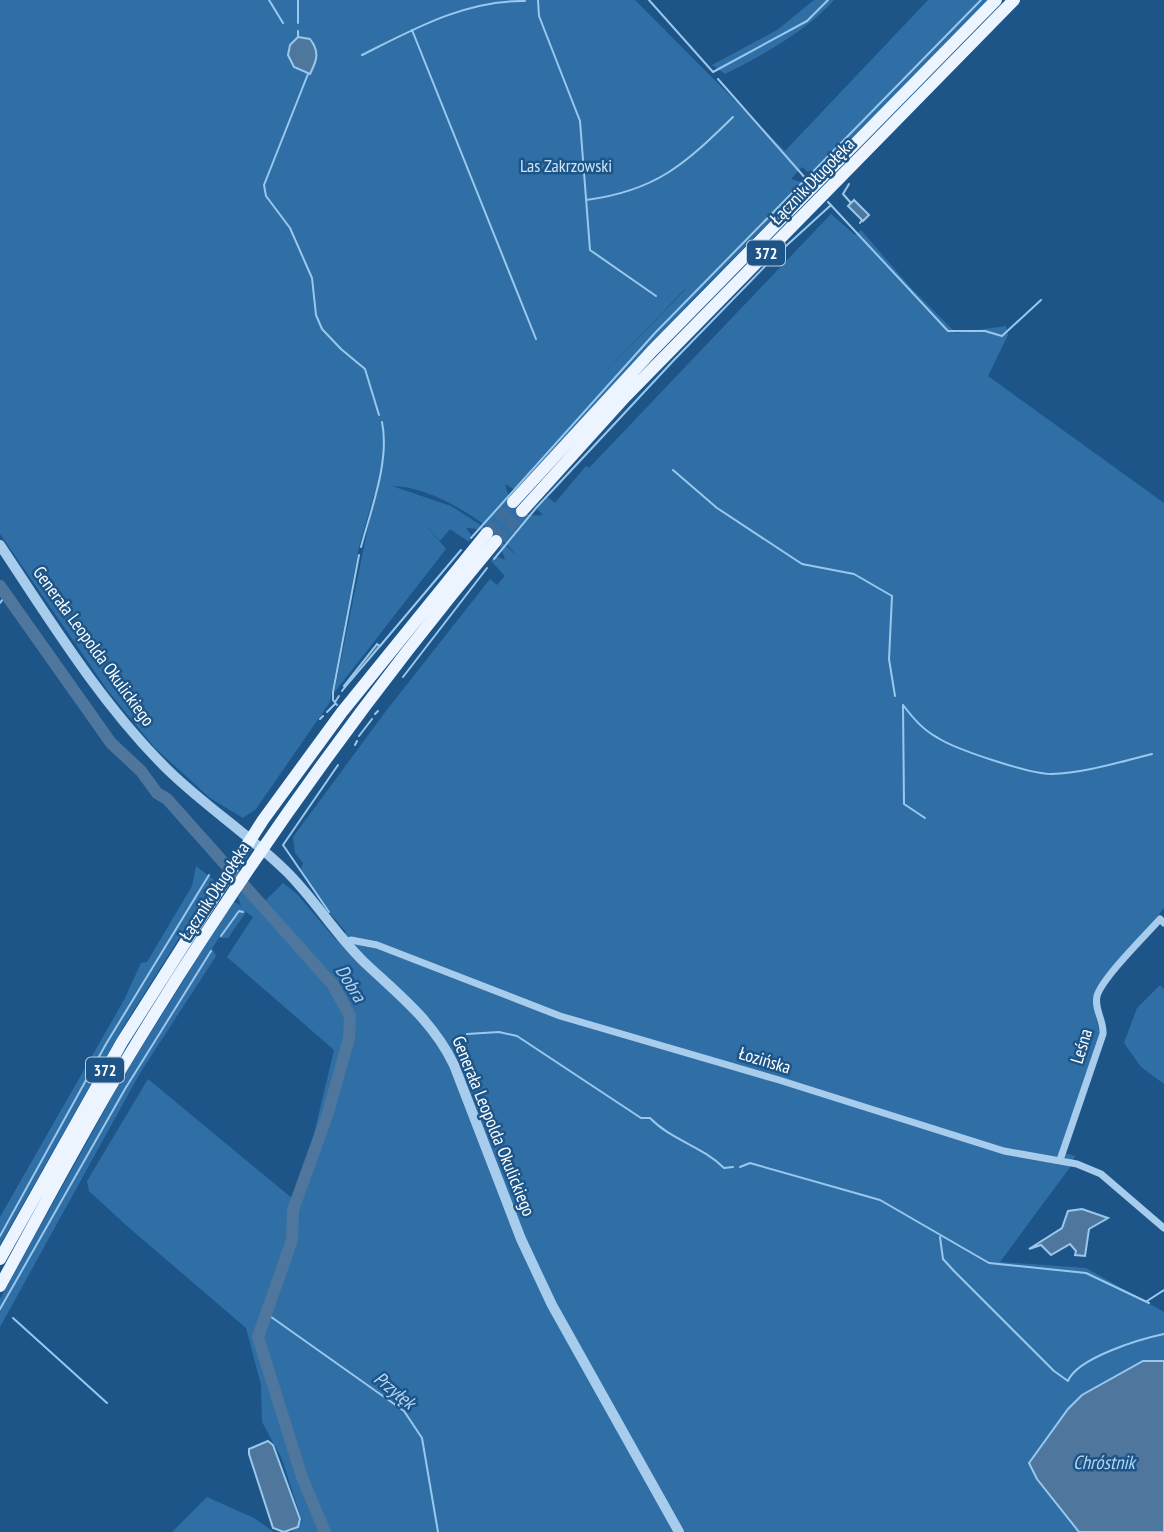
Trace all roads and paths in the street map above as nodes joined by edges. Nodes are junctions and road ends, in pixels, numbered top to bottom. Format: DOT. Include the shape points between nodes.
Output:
graph roads {
  1 [pos="996,0"];
  2 [pos="1014,0"];
  3 [pos="0,545"];
  4 [pos="251,840"];
  5 [pos="262,849"];
  6 [pos="1162,921"];
  7 [pos="345,942"];
  8 [pos="1060,1160"];
  9 [pos="1164,1227"];
  10 [pos="0,1259"];
  11 [pos="0,1286"];
  12 [pos="679,1532"];
  1 -- 2 [label="main road, Łącznik Długołęka / 372" via="652,351 518,507"];
  3 -- 4 [label="street, Generała Leopolda Okulickiego" via="131,730 188,789"];
  4 -- 5 [label="street, Generała Leopolda Okulickiego"];
  4 -- 5 [label="main road, Łącznik Długołęka / 372" via="342,712 492,537"];
  4 -- 10 [label="main road, Łącznik Długołęka / 372" via="122,1042"];
  5 -- 7 [label="street, Generała Leopolda Okulickiego" via="291,876"];
  5 -- 11 [label="main road, Łącznik Długołęka / 372" via="125,1062"];
  6 -- 8 [label="street, Leśna" via="1101,987 1097,1009 1103,1034"];
  7 -- 8 [label="street, Łozińska" via="356,940 387,948 560,1016 1004,1152"];
  7 -- 12 [label="street, Generała Leopolda Okulickiego" via="428,1021 447,1050 521,1239 552,1305"];
  8 -- 9 [label="street, Łozińska" via="1101,1174"];
}
